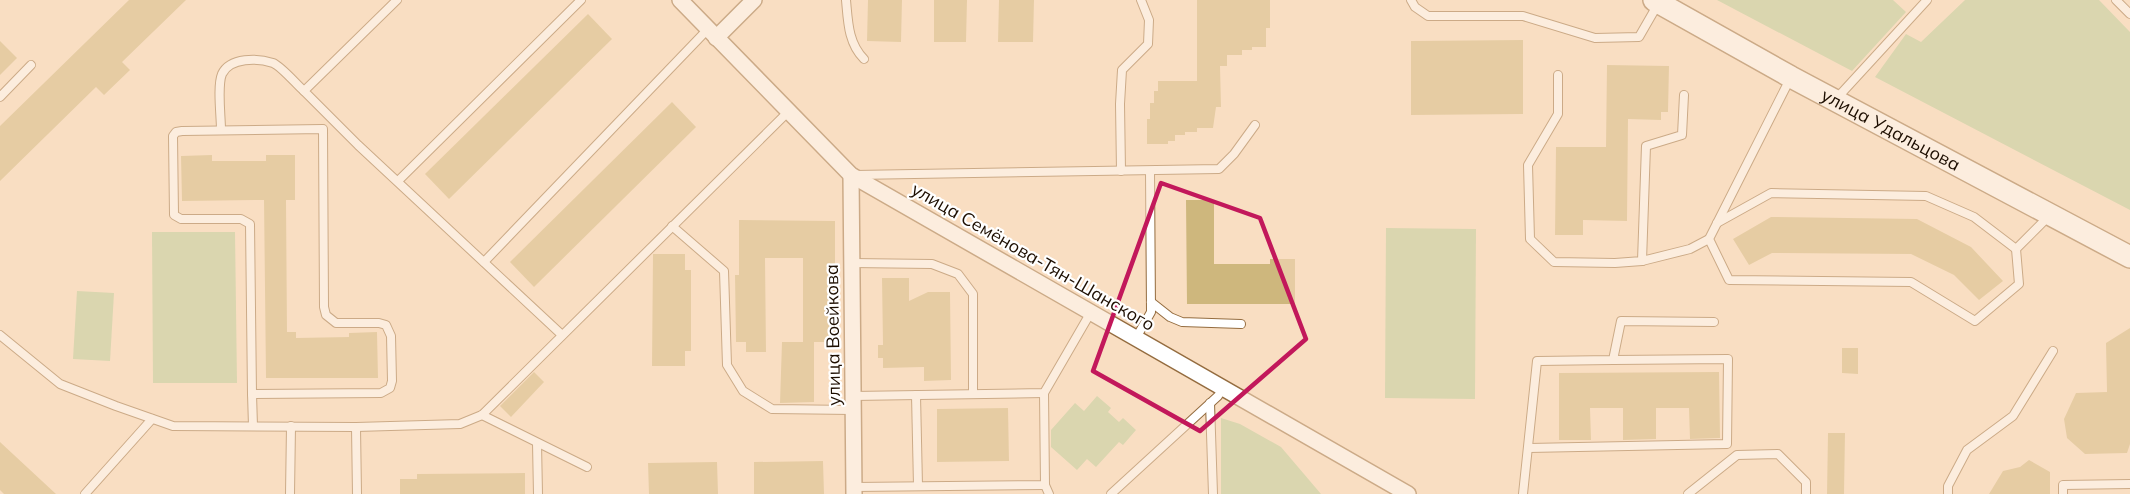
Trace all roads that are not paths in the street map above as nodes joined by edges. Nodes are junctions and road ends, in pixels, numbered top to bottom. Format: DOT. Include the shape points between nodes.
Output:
graph roads {
  1 [pos="397,0"];
  2 [pos="581,0"];
  3 [pos="680,0"];
  4 [pos="754,0"];
  5 [pos="846,0"];
  6 [pos="1141,0"];
  7 [pos="1411,0"];
  8 [pos="1927,0"];
  9 [pos="2116,0"];
  10 [pos="1656,1"];
  11 [pos="2130,14"];
  12 [pos="712,33"];
  13 [pos="864,59"];
  14 [pos="32,65"];
  15 [pos="1557,75"];
  16 [pos="1791,77"];
  17 [pos="304,92"];
  18 [pos="1684,95"];
  19 [pos="0,97"];
  20 [pos="1836,99"];
  21 [pos="789,111"];
  22 [pos="1255,125"];
  23 [pos="221,130"];
  24 [pos="1121,171"];
  25 [pos="1150,171"];
  26 [pos="851,175"];
  27 [pos="398,181"];
  28 [pos="2050,215"];
  29 [pos="1716,224"];
  30 [pos="672,226"];
  31 [pos="1709,239"];
  32 [pos="2016,249"];
  33 [pos="2130,257"];
  34 [pos="1642,261"];
  35 [pos="484,262"];
  36 [pos="852,262"];
  37 [pos="1151,303"];
  38 [pos="1091,312"];
  39 [pos="1714,322"];
  40 [pos="1241,324"];
  41 [pos="0,335"];
  42 [pos="562,336"];
  43 [pos="1136,338"];
  44 [pos="2054,351"];
  45 [pos="1613,360"];
  46 [pos="1223,388"];
  47 [pos="1044,393"];
  48 [pos="252,394"];
  49 [pos="973,394"];
  50 [pos="916,395"];
  51 [pos="853,403"];
  52 [pos="1210,403"];
  53 [pos="482,415"];
  54 [pos="152,419"];
  55 [pos="253,426"];
  56 [pos="291,426"];
  57 [pos="356,427"];
  58 [pos="537,442"];
  59 [pos="1528,448"];
  60 [pos="587,467"];
  61 [pos="2130,484"];
  62 [pos="1045,485"];
  63 [pos="918,486"];
  64 [pos="854,490"];
  65 [pos="85,494"];
  66 [pos="291,494"];
  67 [pos="357,494"];
  68 [pos="538,494"];
  69 [pos="1049,494"];
  70 [pos="1111,494"];
  71 [pos="1213,494"];
  72 [pos="1408,494"];
  73 [pos="1523,494"];
  74 [pos="1688,494"];
  75 [pos="1806,494"];
  76 [pos="1948,494"];
  77 [pos="2063,494"];
  1 -- 17 [label="lane"];
  2 -- 27 [label="lane"];
  3 -- 12 [label="street, улица Семёнова-Тян-Шанского"];
  4 -- 12 [label="street"];
  5 -- 13 [label="lane" via="852,41"];
  6 -- 24 [label="lane" via="1149,20 1148,44 1122,70"];
  7 -- 10 [label="lane" via="1415,8 1428,16 1523,16 1595,38 1639,37"];
  8 -- 20 [label="lane"];
  9 -- 11 [label="lane"];
  10 -- 16 [label="street, улица Удальцова"];
  12 -- 21 [label="street, улица Семёнова-Тян-Шанского"];
  12 -- 35 [label="lane"];
  14 -- 19 [label="lane"];
  15 -- 34 [label="lane" via="1558,114 1528,165 1530,239 1554,262"];
  16 -- 20 [label="street, улица Удальцова"];
  16 -- 29 [label="lane"];
  17 -- 23 [label="lane" via="274,63 234,62 220,81"];
  17 -- 27 [label="lane"];
  18 -- 34 [label="lane" via="1682,135 1646,146"];
  20 -- 28 [label="street, улица Удальцова"];
  21 -- 26 [label="street, улица Семёнова-Тян-Шанского"];
  21 -- 30 [label="lane"];
  22 -- 25 [label="lane" via="1219,169"];
  23 -- 48 [label="lane" via="182,131 173,136 173,211 181,219 241,219 250,224"];
  23 -- 48 [label="lane" via="323,129 326,315 336,323 379,323 386,326 391,336 392,381 386,391"];
  24 -- 25 [label="lane"];
  24 -- 26 [label="lane"];
  25 -- 37 [label="lane"];
  26 -- 36 [label="street, улица Воейкова"];
  26 -- 38 [label="street, улица Семёнова-Тян-Шанского"];
  27 -- 35 [label="lane"];
  28 -- 32 [label="lane"];
  28 -- 33 [label="street, улица Удальцова"];
  29 -- 31 [label="lane"];
  29 -- 32 [label="lane" via="1771,193 1926,196 1974,217"];
  30 -- 42 [label="lane"];
  30 -- 51 [label="lane" via="724,272 727,365 743,392 772,409"];
  31 -- 32 [label="lane" via="1729,280 1911,282 1975,321 2019,284"];
  31 -- 34 [label="lane" via="1690,249"];
  35 -- 42 [label="lane"];
  36 -- 49 [label="lane" via="932,264 958,274 973,294"];
  36 -- 51 [label="street, улица Воейкова"];
  37 -- 40 [label="lane" via="1182,322"];
  37 -- 43 [label="lane" via="1151,312"];
  38 -- 43 [label="street, улица Семёнова-Тян-Шанского"];
  38 -- 47 [label="lane"];
  39 -- 45 [label="lane" via="1621,321"];
  41 -- 54 [label="lane" via="60,384"];
  42 -- 53 [label="lane"];
  43 -- 46 [label="street, улица Семёнова-Тян-Шанского"];
  44 -- 76 [label="lane" via="2013,416 1967,450 1948,486"];
  45 -- 59 [label="lane" via="1537,361"];
  45 -- 59 [label="lane" via="1728,359 1727,444"];
  46 -- 52 [label="lane"];
  46 -- 72 [label="street, улица Семёнова-Тян-Шанского"];
  47 -- 49 [label="lane"];
  47 -- 62 [label="lane"];
  48 -- 55 [label="lane"];
  49 -- 50 [label="lane"];
  50 -- 51 [label="lane"];
  50 -- 63 [label="lane"];
  51 -- 64 [label="street, улица Воейкова"];
  52 -- 70 [label="lane"];
  52 -- 71 [label="lane"];
  53 -- 57 [label="lane" via="460,424"];
  53 -- 58 [label="lane"];
  54 -- 55 [label="lane" via="173,426"];
  54 -- 65 [label="lane"];
  55 -- 56 [label="lane"];
  56 -- 57 [label="lane"];
  56 -- 66 [label="lane"];
  57 -- 67 [label="lane"];
  58 -- 60 [label="lane"];
  58 -- 68 [label="lane"];
  59 -- 73 [label="lane"];
  61 -- 77 [label="lane" via="2063,485"];
  62 -- 63 [label="lane"];
  62 -- 69 [label="lane"];
  63 -- 64 [label="lane"];
  74 -- 75 [label="lane" via="1737,455 1758,454 1778,454 1806,482"];
}
